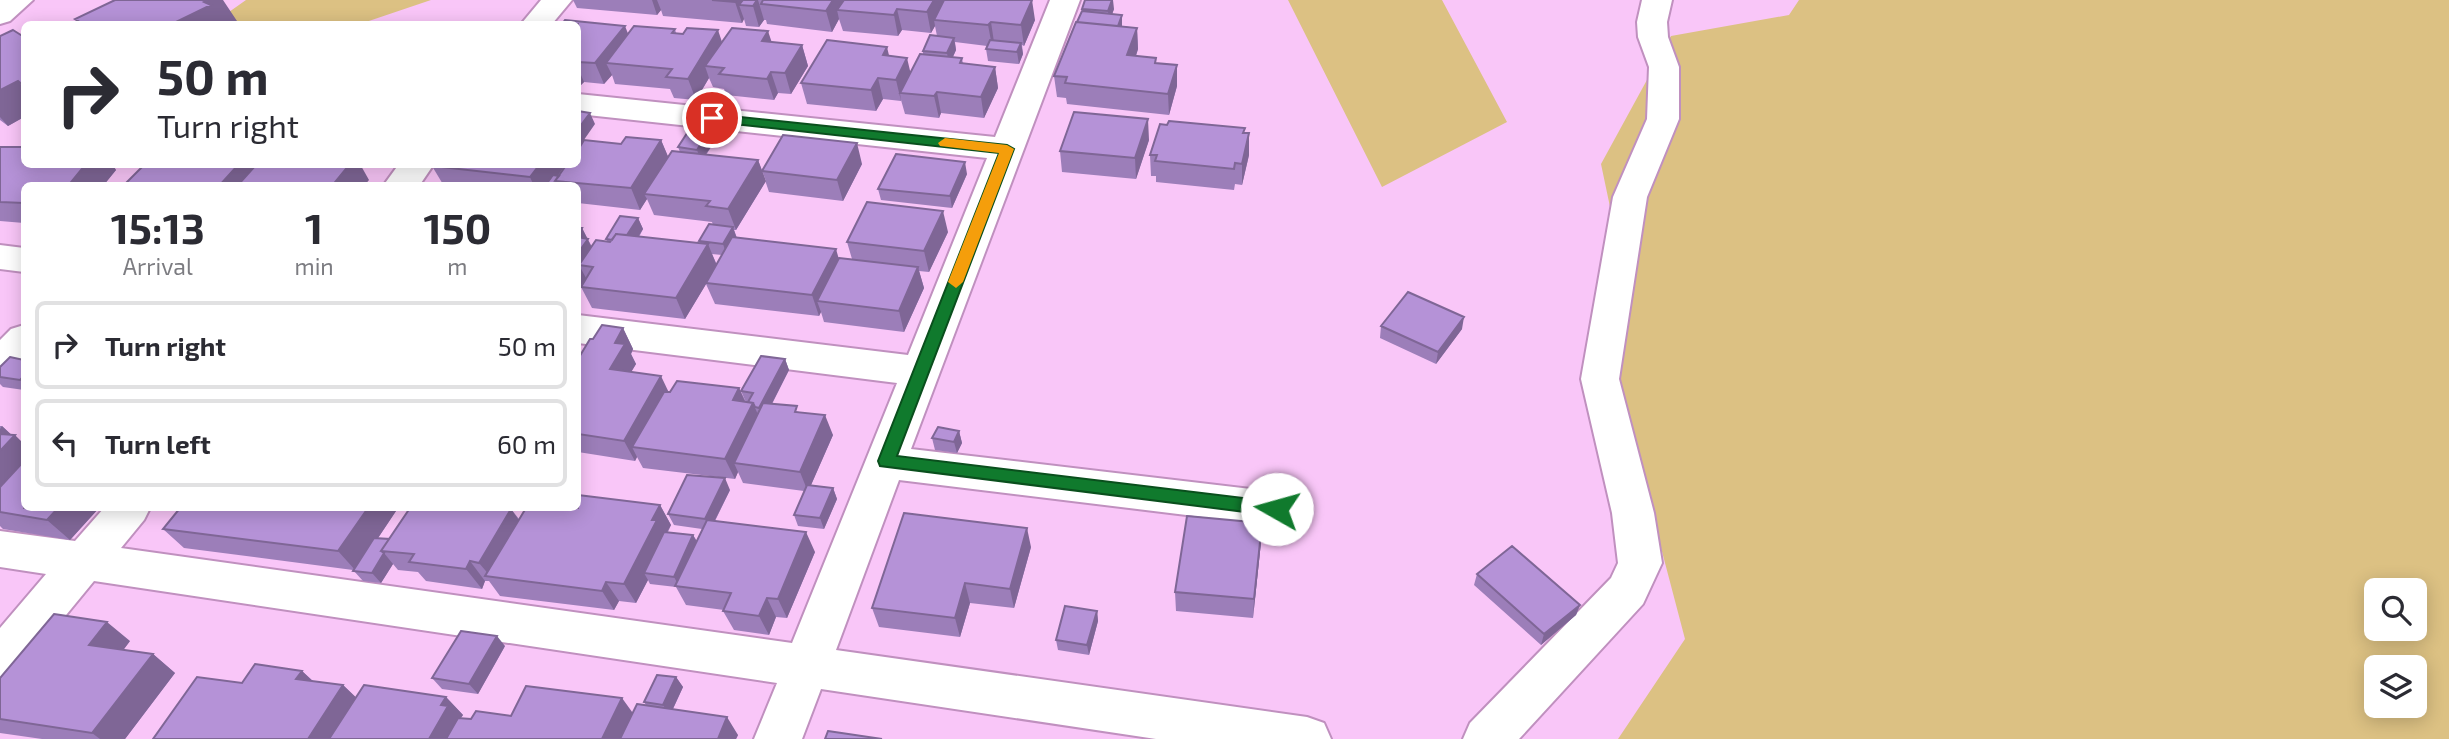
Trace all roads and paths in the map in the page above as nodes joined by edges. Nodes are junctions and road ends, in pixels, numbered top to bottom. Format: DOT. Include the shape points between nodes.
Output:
graph roads {
  1 [pos="18,0"];
  2 [pos="556,0"];
  3 [pos="1065,0"];
  4 [pos="1657,0"];
  5 [pos="0,15"];
  6 [pos="538,21"];
  7 [pos="581,104"];
  8 [pos="1007,149"];
  9 [pos="415,168"];
  10 [pos="403,182"];
  11 [pos="0,257"];
  12 [pos="21,260"];
  13 [pos="581,329"];
  14 [pos="21,343"];
  15 [pos="0,363"];
  16 [pos="921,371"];
  17 [pos="886,461"];
  18 [pos="1277,509"];
  19 [pos="126,511"];
  20 [pos="0,549"];
  21 [pos="84,561"];
  22 [pos="0,661"];
  23 [pos="807,666"];
  24 [pos="778,739"];
  25 [pos="1307,739"];
  26 [pos="1487,739"];
  1 -- 5 [label="street"];
  2 -- 6 [label="street"];
  3 -- 8 [label="street"];
  4 -- 26 [label="street" via="1652,22 1664,67 1663,119 1630,197 1600,379 1633,513 1640,563 1627,591"];
  7 -- 8 [label="street"];
  8 -- 16 [label="street"];
  9 -- 10 [label="street"];
  11 -- 12 [label="street"];
  13 -- 16 [label="street"];
  14 -- 15 [label="street"];
  16 -- 17 [label="street"];
  17 -- 18 [label="street"];
  17 -- 23 [label="street"];
  19 -- 21 [label="street"];
  20 -- 21 [label="street"];
  21 -- 22 [label="street"];
  21 -- 23 [label="street"];
  23 -- 24 [label="street"];
  23 -- 25 [label="street"];
}
